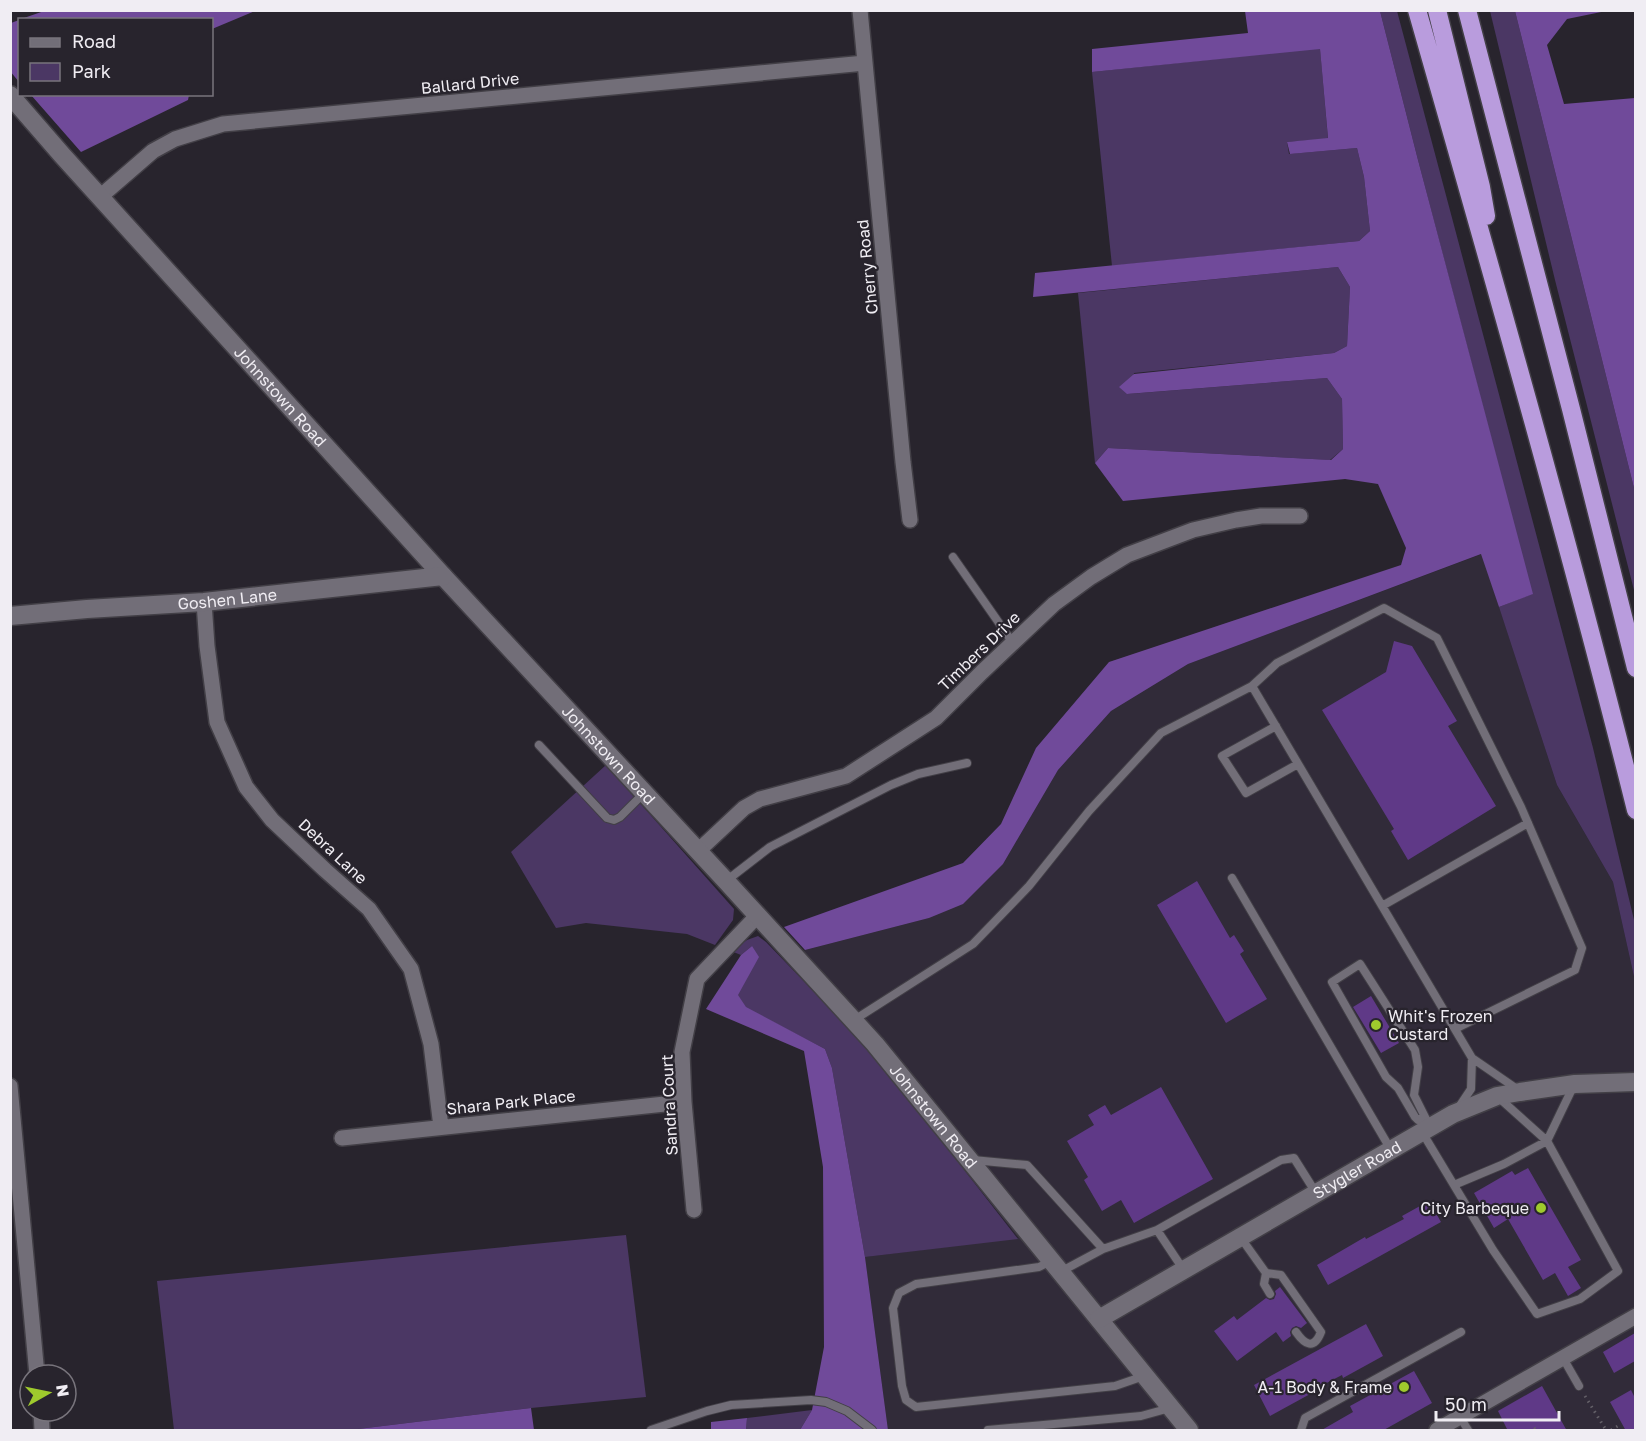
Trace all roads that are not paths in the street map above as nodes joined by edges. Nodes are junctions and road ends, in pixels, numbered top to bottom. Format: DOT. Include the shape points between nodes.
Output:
graph roads {
  1 [pos="860,10"];
  2 [pos="1417,10"];
  3 [pos="1437,10"];
  4 [pos="1468,14"];
  5 [pos="865,63"];
  6 [pos="10,95"];
  7 [pos="101,196"];
  8 [pos="1500,301"];
  9 [pos="1300,516"];
  10 [pos="910,520"];
  11 [pos="953,557"];
  12 [pos="443,576"];
  13 [pos="204,602"];
  14 [pos="10,616"];
  15 [pos="1013,643"];
  16 [pos="1635,668"];
  17 [pos="1252,686"];
  18 [pos="1275,726"];
  19 [pos="538,745"];
  20 [pos="967,763"];
  21 [pos="1298,764"];
  22 [pos="644,793"];
  23 [pos="1635,810"];
  24 [pos="1528,823"];
  25 [pos="698,851"];
  26 [pos="1232,878"];
  27 [pos="726,881"];
  28 [pos="1382,906"];
  29 [pos="758,915"];
  30 [pos="854,1020"];
  31 [pos="1455,1029"];
  32 [pos="1472,1058"];
  33 [pos="1635,1082"];
  34 [pos="1575,1084"];
  35 [pos="10,1086"];
  36 [pos="1520,1092"];
  37 [pos="1497,1096"];
  38 [pos="684,1102"];
  39 [pos="1454,1114"];
  40 [pos="1426,1126"];
  41 [pos="441,1127"];
  42 [pos="342,1138"];
  43 [pos="1546,1141"];
  44 [pos="1391,1150"];
  45 [pos="969,1160"];
  46 [pos="1454,1185"];
  47 [pos="1316,1193"];
  48 [pos="694,1210"];
  49 [pos="1157,1230"];
  50 [pos="1240,1237"];
  51 [pos="1103,1249"];
  52 [pos="1056,1266"];
  53 [pos="1183,1270"];
  54 [pos="1266,1273"];
  55 [pos="1270,1294"];
  56 [pos="1635,1316"];
  57 [pos="1099,1319"];
  58 [pos="1296,1332"];
  59 [pos="1461,1332"];
  60 [pos="1563,1358"];
  61 [pos="36,1363"];
  62 [pos="1145,1376"];
  63 [pos="1579,1386"];
  64 [pos="1171,1408"];
  65 [pos="1464,1424"];
  66 [pos="651,1431"];
  67 [pos="872,1431"];
  68 [pos="988,1431"];
  69 [pos="1189,1431"];
  70 [pos="1301,1431"];
  71 [pos="1437,1431"];
  1 -- 5 [label="street, Cherry Road"];
  2 -- 8 [label="highway"];
  3 -- 8 [label="highway" via="1481,187"];
  4 -- 16 [label="highway"];
  5 -- 7 [label="street, Ballard Drive" via="223,123 153,151"];
  5 -- 10 [label="street, Cherry Road"];
  6 -- 7 [label="main road, Johnstown Road"];
  7 -- 12 [label="main road, Johnstown Road"];
  8 -- 23 [label="highway"];
  9 -- 15 [label="street, Timbers Drive" via="1236,519 1193,530 1127,555 1054,604"];
  11 -- 15 [label="lane"];
  12 -- 13 [label="main road, Goshen Lane"];
  12 -- 22 [label="main road, Johnstown Road"];
  13 -- 14 [label="main road, Goshen Lane"];
  13 -- 41 [label="street, Debra Lane" via="218,722 246,787 272,820 369,909 411,969 431,1044"];
  15 -- 25 [label="street, Timbers Drive" via="936,718 846,776 760,799 744,808"];
  17 -- 18 [label="lane"];
  17 -- 24 [label="lane" via="1277,663 1384,608 1437,638"];
  17 -- 30 [label="lane" via="1161,733 1089,811 1029,886 973,944"];
  18 -- 21 [label="lane"];
  18 -- 21 [label="lane" via="1222,756 1246,793"];
  19 -- 22 [label="lane" via="607,818 620,817"];
  20 -- 27 [label="lane" via="918,774 891,785 770,847"];
  21 -- 28 [label="lane"];
  22 -- 25 [label="main road, Johnstown Road"];
  24 -- 28 [label="lane"];
  24 -- 31 [label="lane" via="1582,948 1575,970"];
  25 -- 27 [label="main road, Johnstown Road"];
  26 -- 44 [label="lane"];
  27 -- 29 [label="main road, Johnstown Road"];
  28 -- 31 [label="lane"];
  29 -- 30 [label="main road, Johnstown Road"];
  29 -- 38 [label="street, Sandra Court" via="697,979 682,1052"];
  30 -- 45 [label="main road, Johnstown Road"];
  31 -- 32 [label="lane"];
  32 -- 36 [label="lane"];
  32 -- 39 [label="lane" via="1471,1089"];
  33 -- 34 [label="main road, Stygler Road"];
  34 -- 36 [label="main road, Stygler Road"];
  34 -- 43 [label="lane"];
  35 -- 61 [label="street"];
  36 -- 37 [label="main road, Stygler Road"];
  37 -- 39 [label="main road, Stygler Road"];
  37 -- 43 [label="lane"];
  38 -- 41 [label="street, Shara Park Place"];
  38 -- 48 [label="street, Sandra Court"];
  39 -- 40 [label="main road, Stygler Road"];
  40 -- 40 [label="lane" via="1414,1095 1418,1067 1415,1050 1360,964 1332,982 1386,1077 1398,1088 1415,1118"];
  40 -- 44 [label="main road, Stygler Road"];
  40 -- 46 [label="lane"];
  41 -- 42 [label="street, Shara Park Place"];
  43 -- 46 [label="lane"];
  43 -- 46 [label="lane" via="1618,1271 1580,1299 1538,1314"];
  44 -- 47 [label="main road, Stygler Road"];
  45 -- 51 [label="lane" via="1027,1165"];
  45 -- 52 [label="main road, Johnstown Road"];
  47 -- 49 [label="lane" via="1294,1158 1281,1160"];
  47 -- 50 [label="main road, Stygler Road"];
  49 -- 51 [label="lane"];
  49 -- 53 [label="lane"];
  50 -- 53 [label="main road, Stygler Road"];
  50 -- 54 [label="lane"];
  51 -- 52 [label="lane"];
  52 -- 57 [label="main road, Johnstown Road"];
  52 -- 62 [label="lane" via="916,1284 899,1293 893,1308 906,1400 916,1407 928,1406 1114,1386"];
  53 -- 57 [label="main road, Stygler Road"];
  54 -- 55 [label="lane" via="1263,1284"];
  54 -- 58 [label="lane" via="1281,1275 1321,1332 1309,1344"];
  56 -- 60 [label="street"];
  57 -- 62 [label="main road, Johnstown Road"];
  59 -- 70 [label="lane" via="1305,1418"];
  60 -- 63 [label="lane"];
  60 -- 65 [label="street"];
  62 -- 64 [label="main road, Johnstown Road"];
  64 -- 68 [label="lane" via="1141,1416"];
  64 -- 69 [label="main road, Johnstown Road"];
  65 -- 71 [label="street"];
  66 -- 67 [label="lane" via="731,1405 811,1400 847,1411"];
}
